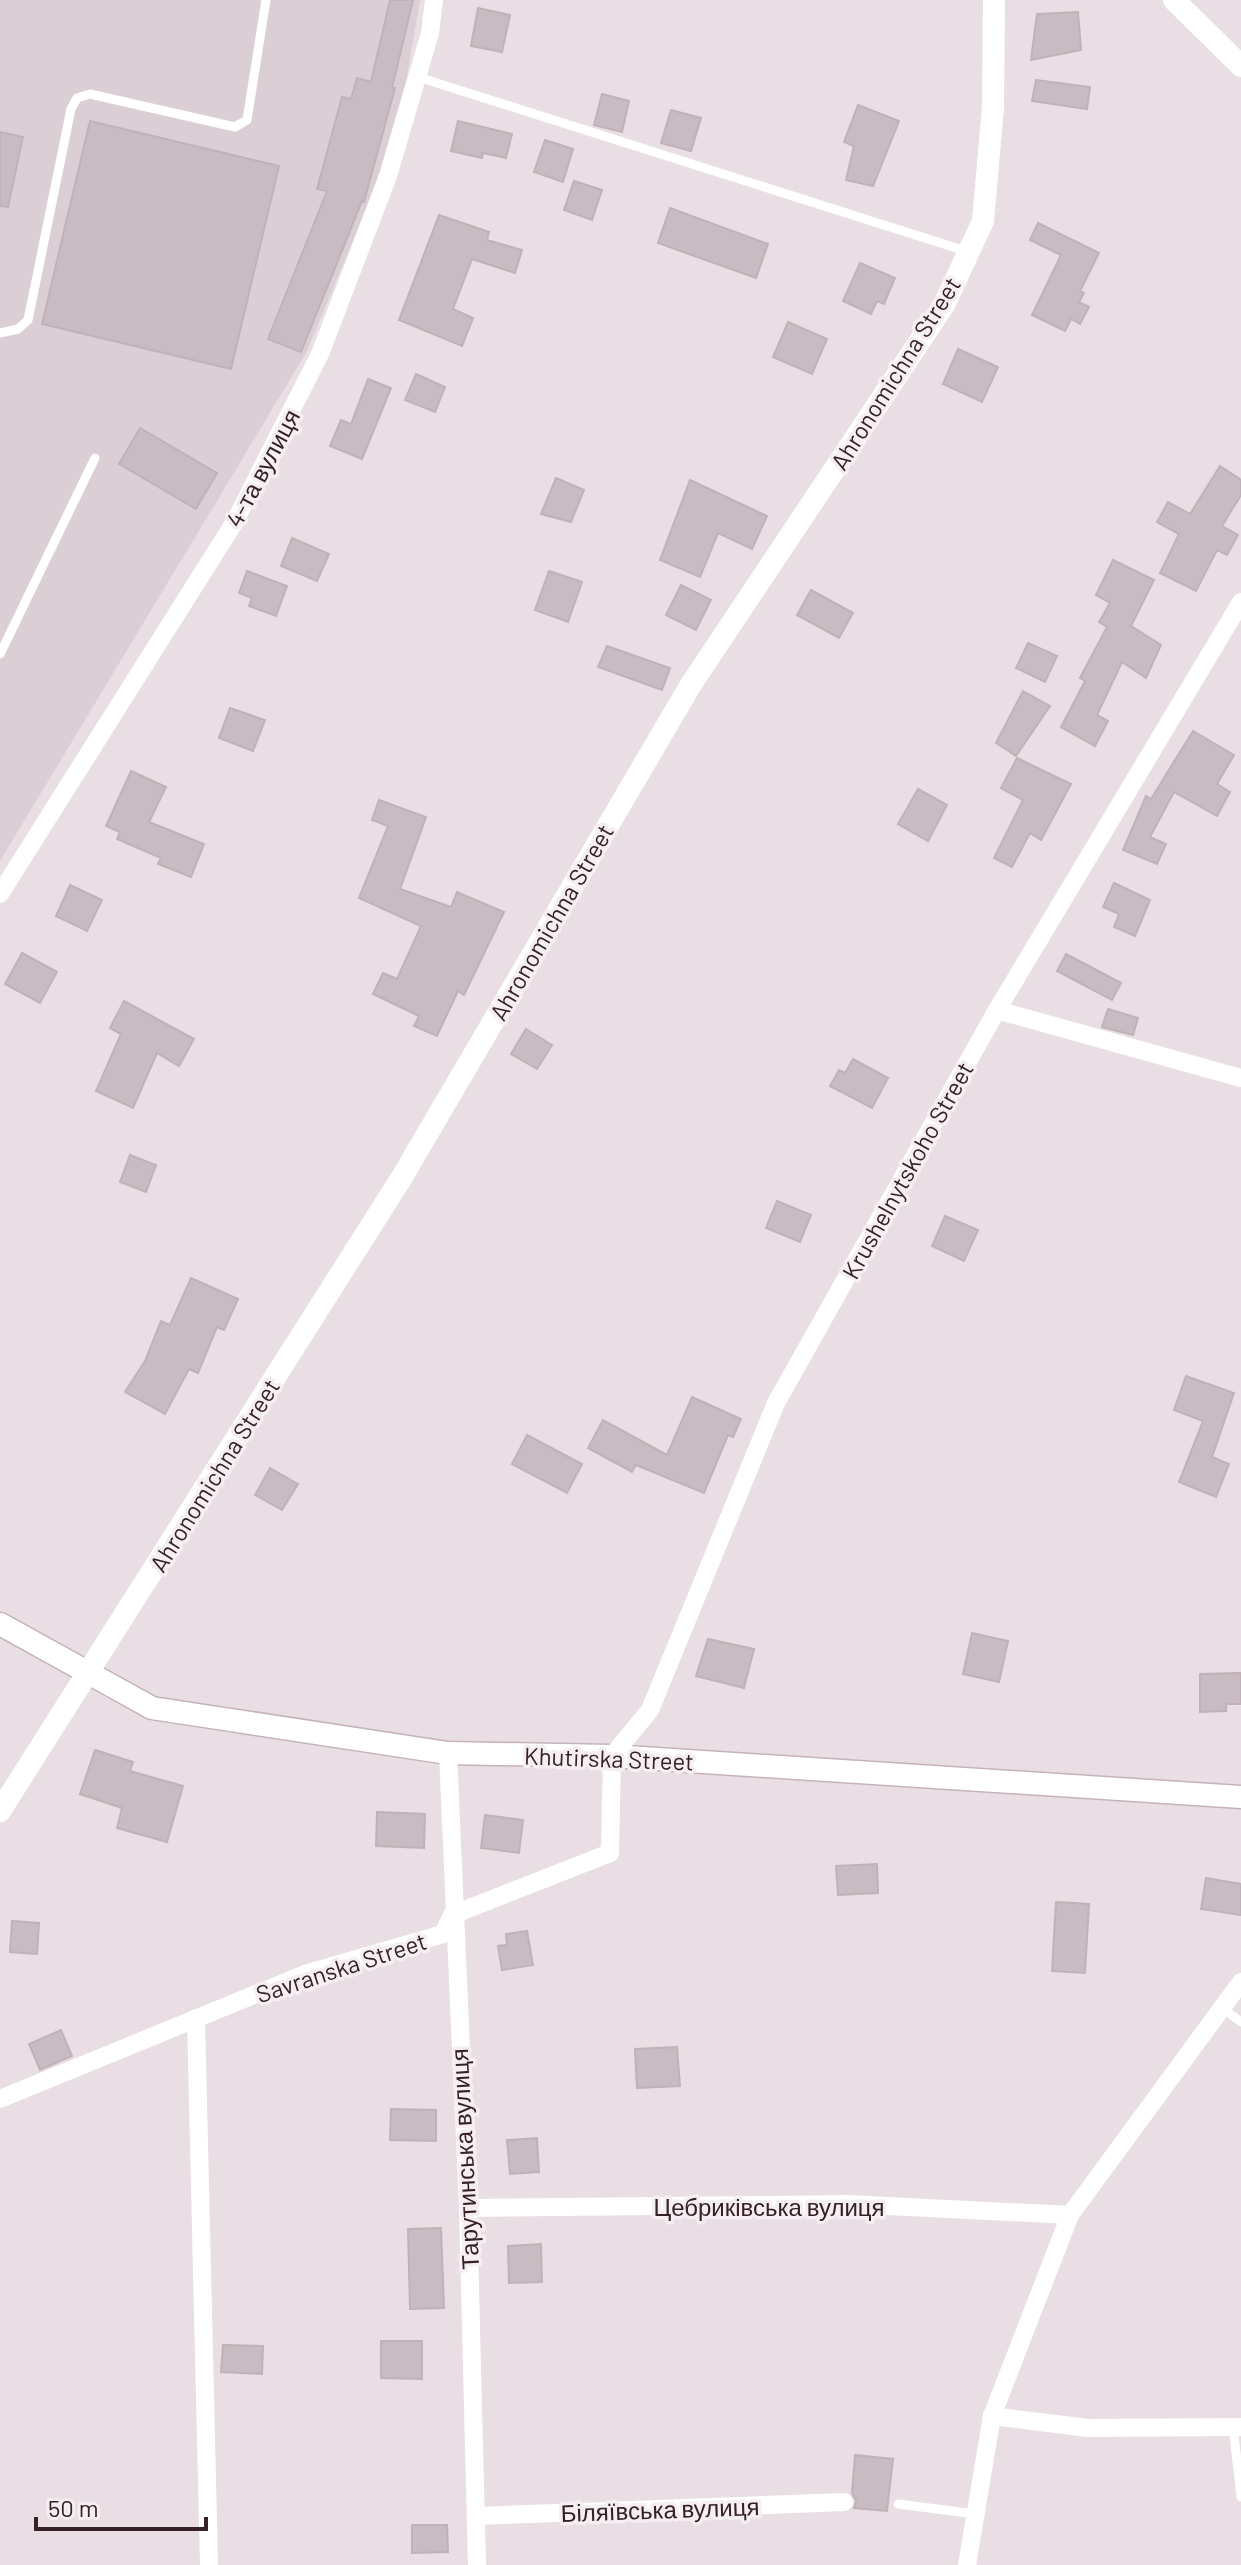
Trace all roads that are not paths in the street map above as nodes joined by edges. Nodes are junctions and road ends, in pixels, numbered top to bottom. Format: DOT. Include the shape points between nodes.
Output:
graph roads {
  1 [pos="266,0"];
  2 [pos="434,0"];
  3 [pos="994,0"];
  4 [pos="1174,0"];
  5 [pos="1241,66"];
  6 [pos="418,77"];
  7 [pos="969,252"];
  8 [pos="0,333"];
  9 [pos="95,458"];
  10 [pos="1241,602"];
  11 [pos="0,654"];
  12 [pos="0,894"];
  13 [pos="997,1010"];
  14 [pos="1241,1078"];
  15 [pos="0,1624"];
  16 [pos="88,1674"];
  17 [pos="448,1753"];
  18 [pos="612,1756"];
  19 [pos="1241,1797"];
  20 [pos="0,1811"];
  21 [pos="452,1915"];
  22 [pos="1241,1982"];
  23 [pos="1221,2006"];
  24 [pos="196,2018"];
  25 [pos="1241,2022"];
  26 [pos="0,2099"];
  27 [pos="468,2208"];
  28 [pos="1070,2215"];
  29 [pos="992,2416"];
  30 [pos="1237,2427"];
  31 [pos="1241,2497"];
  32 [pos="844,2502"];
  33 [pos="898,2504"];
  34 [pos="975,2514"];
  35 [pos="476,2516"];
  36 [pos="209,2565"];
  37 [pos="477,2565"];
  38 [pos="967,2565"];
  1 -- 8 [label="lane" via="247,120 235,127 90,94 77,98 28,320"];
  2 -- 6 [label="street, 4-та вулиця"];
  3 -- 7 [label="street, Ahronomichna Street" via="993,107 983,221"];
  4 -- 5 [label="street"];
  6 -- 7 [label="lane"];
  6 -- 12 [label="street, 4-та вулиця" via="388,176 306,383 234,523"];
  7 -- 16 [label="street, Ahronomichna Street" via="944,305 690,686 402,1177"];
  9 -- 11 [label="lane"];
  10 -- 13 [label="street, Krushelnytskoho Street"];
  13 -- 14 [label="street"];
  13 -- 18 [label="street, Krushelnytskoho Street" via="776,1403 650,1710"];
  15 -- 16 [label="street, Khutirska Street"];
  16 -- 17 [label="street, Khutirska Street" via="152,1708"];
  16 -- 20 [label="street, Ahronomichna Street"];
  17 -- 18 [label="street, Khutirska Street"];
  17 -- 21 [label="street, Тарутинська вулиця"];
  18 -- 19 [label="street, Khutirska Street"];
  18 -- 21 [label="street, Savranska Street" via="610,1853"];
  21 -- 24 [label="street, Savranska Street" via="443,1934 305,1974"];
  21 -- 27 [label="street, Тарутинська вулиця"];
  22 -- 23 [label="street"];
  23 -- 25 [label="lane"];
  23 -- 28 [label="street"];
  24 -- 26 [label="street, Savranska Street"];
  24 -- 36 [label="street"];
  27 -- 28 [label="street, Цебриківська вулиця" via="848,2204"];
  27 -- 35 [label="street, Тарутинська вулиця"];
  28 -- 29 [label="street"];
  29 -- 30 [label="street" via="1088,2428"];
  29 -- 34 [label="street"];
  30 -- 31 [label="lane"];
  32 -- 35 [label="street, Біляївська вулиця"];
  33 -- 34 [label="lane"];
  34 -- 38 [label="street"];
  35 -- 37 [label="street, Тарутинська вулиця"];
}
